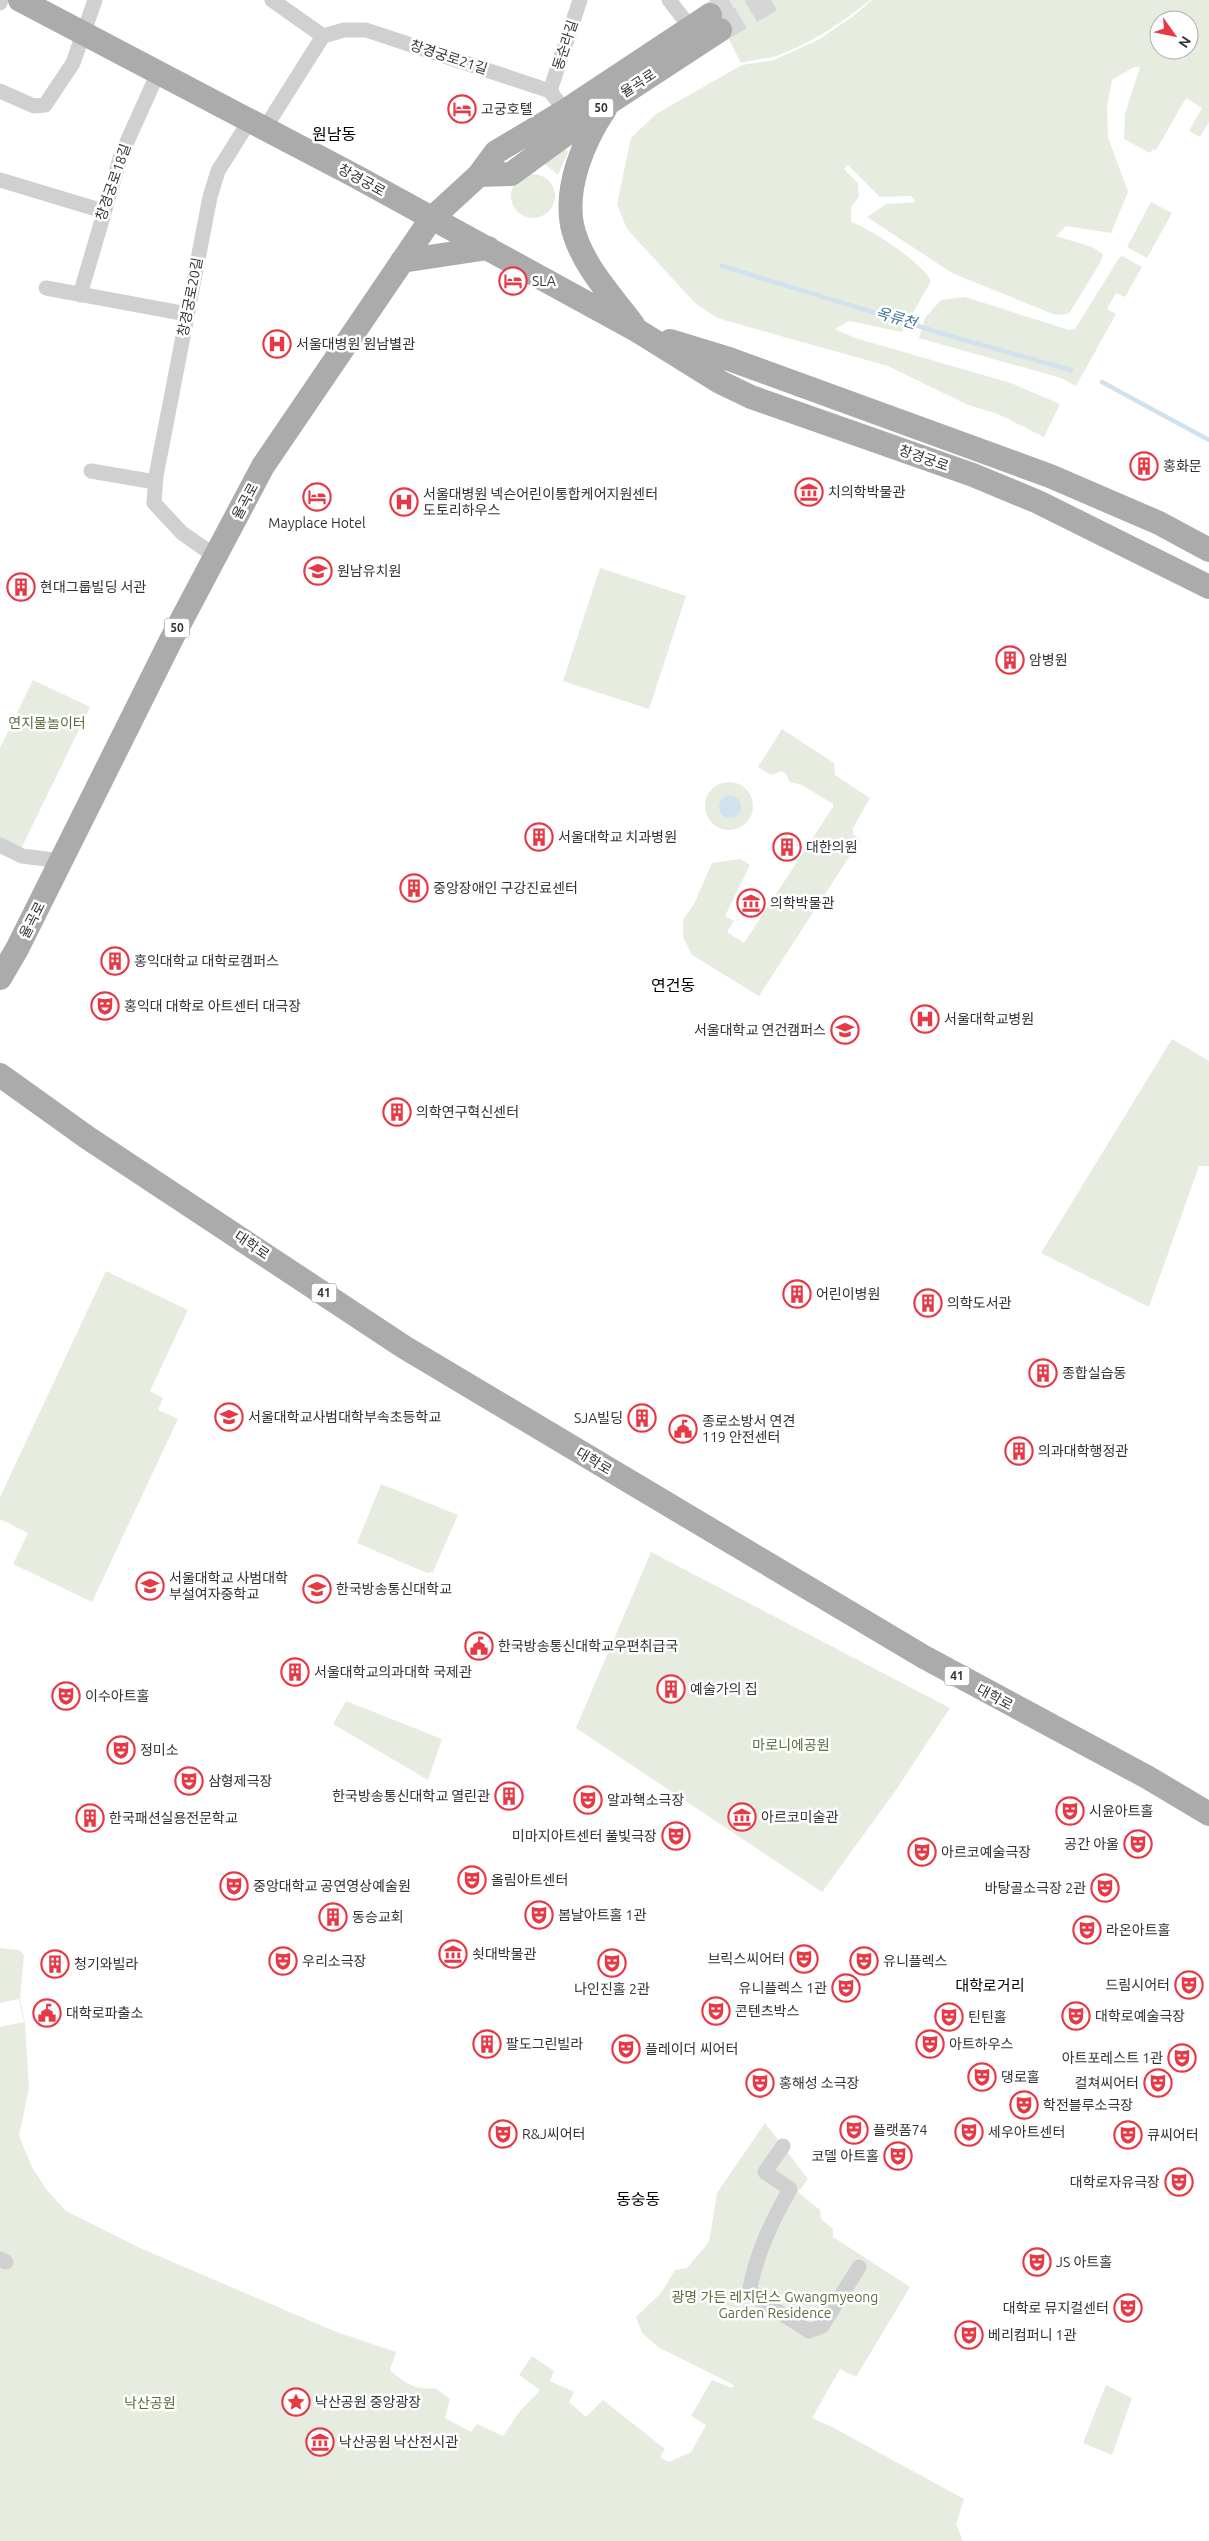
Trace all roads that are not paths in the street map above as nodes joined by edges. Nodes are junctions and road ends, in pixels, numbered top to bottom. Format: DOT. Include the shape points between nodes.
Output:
graph roads {
  1 [pos="20,0"];
  2 [pos="95,0"];
  3 [pos="272,0"];
  4 [pos="580,0"];
  5 [pos="669,0"];
  6 [pos="707,24"];
  7 [pos="84,34"];
  8 [pos="322,36"];
  9 [pos="158,72"];
  10 [pos="0,91"];
  11 [pos="550,91"];
  12 [pos="610,102"];
  13 [pos="565,111"];
  14 [pos="257,124"];
  15 [pos="479,175"];
  16 [pos="0,180"];
  17 [pos="103,211"];
  18 [pos="431,219"];
  19 [pos="488,248"];
  20 [pos="402,261"];
  21 [pos="46,288"];
  22 [pos="80,295"];
  23 [pos="187,314"];
  24 [pos="638,331"];
  25 [pos="91,471"];
  26 [pos="155,482"];
  27 [pos="1209,550"];
  28 [pos="215,556"];
  29 [pos="1209,587"];
  30 [pos="0,845"];
  31 [pos="62,861"];
  32 [pos="0,978"];
  33 [pos="0,1075"];
  34 [pos="1209,1814"];
  35 [pos="783,2146"];
  36 [pos="859,2267"];
  1 -- 7 [label="main road, 창경궁로"];
  2 -- 7 [label="street"];
  3 -- 8 [label="street"];
  4 -- 11 [label="street, 동순라길"];
  5 -- 6 [label="street"];
  6 -- 12 [label="main road, 율곡로 / 50"];
  6 -- 13 [label="main road, 율곡로 / 50"];
  7 -- 9 [label="main road, 창경궁로"];
  7 -- 10 [label="street" via="73,62 45,105 34,106"];
  8 -- 11 [label="street, 창경궁로21길" via="344,30 366,30"];
  8 -- 14 [label="street"];
  9 -- 14 [label="main road, 창경궁로"];
  9 -- 17 [label="street, 창경궁로18길" via="120,155"];
  11 -- 13 [label="street"];
  12 -- 15 [label="main road, 율곡로 / 50" via="511,174"];
  12 -- 24 [label="main road" via="594,127 574,179 572,225 592,269"];
  13 -- 15 [label="main road, 율곡로 / 50" via="496,152"];
  14 -- 18 [label="main road, 창경궁로"];
  14 -- 23 [label="street, 창경궁로20길" via="218,170"];
  15 -- 18 [label="main road, 율곡로 / 50"];
  16 -- 17 [label="street"];
  17 -- 22 [label="street, 창경궁로18길"];
  18 -- 19 [label="main road, 창경궁로"];
  18 -- 20 [label="main road, 율곡로 / 50"];
  19 -- 20 [label="main road"];
  19 -- 24 [label="main road, 창경궁로"];
  20 -- 28 [label="main road, 율곡로 / 50" via="263,466"];
  21 -- 22 [label="street"];
  22 -- 23 [label="street"];
  23 -- 26 [label="street, 창경궁로20길"];
  24 -- 27 [label="main road, 창경궁로" via="729,359 1050,476 1159,523"];
  24 -- 29 [label="main road, 창경궁로" via="720,382 751,397 973,475 1038,502"];
  25 -- 26 [label="street"];
  26 -- 28 [label="street, 창경궁로20길" via="154,503 182,533"];
  28 -- 31 [label="main road, 율곡로 / 50"];
  30 -- 31 [label="street" via="22,856"];
  31 -- 32 [label="main road, 율곡로 / 50"];
  33 -- 34 [label="main road, 대학로 / 41" via="88,1138 404,1347 924,1657"];
  35 -- 36 [label="street" via="765,2172 790,2189 754,2265 750,2288 754,2296 809,2331 822,2326"];
}
